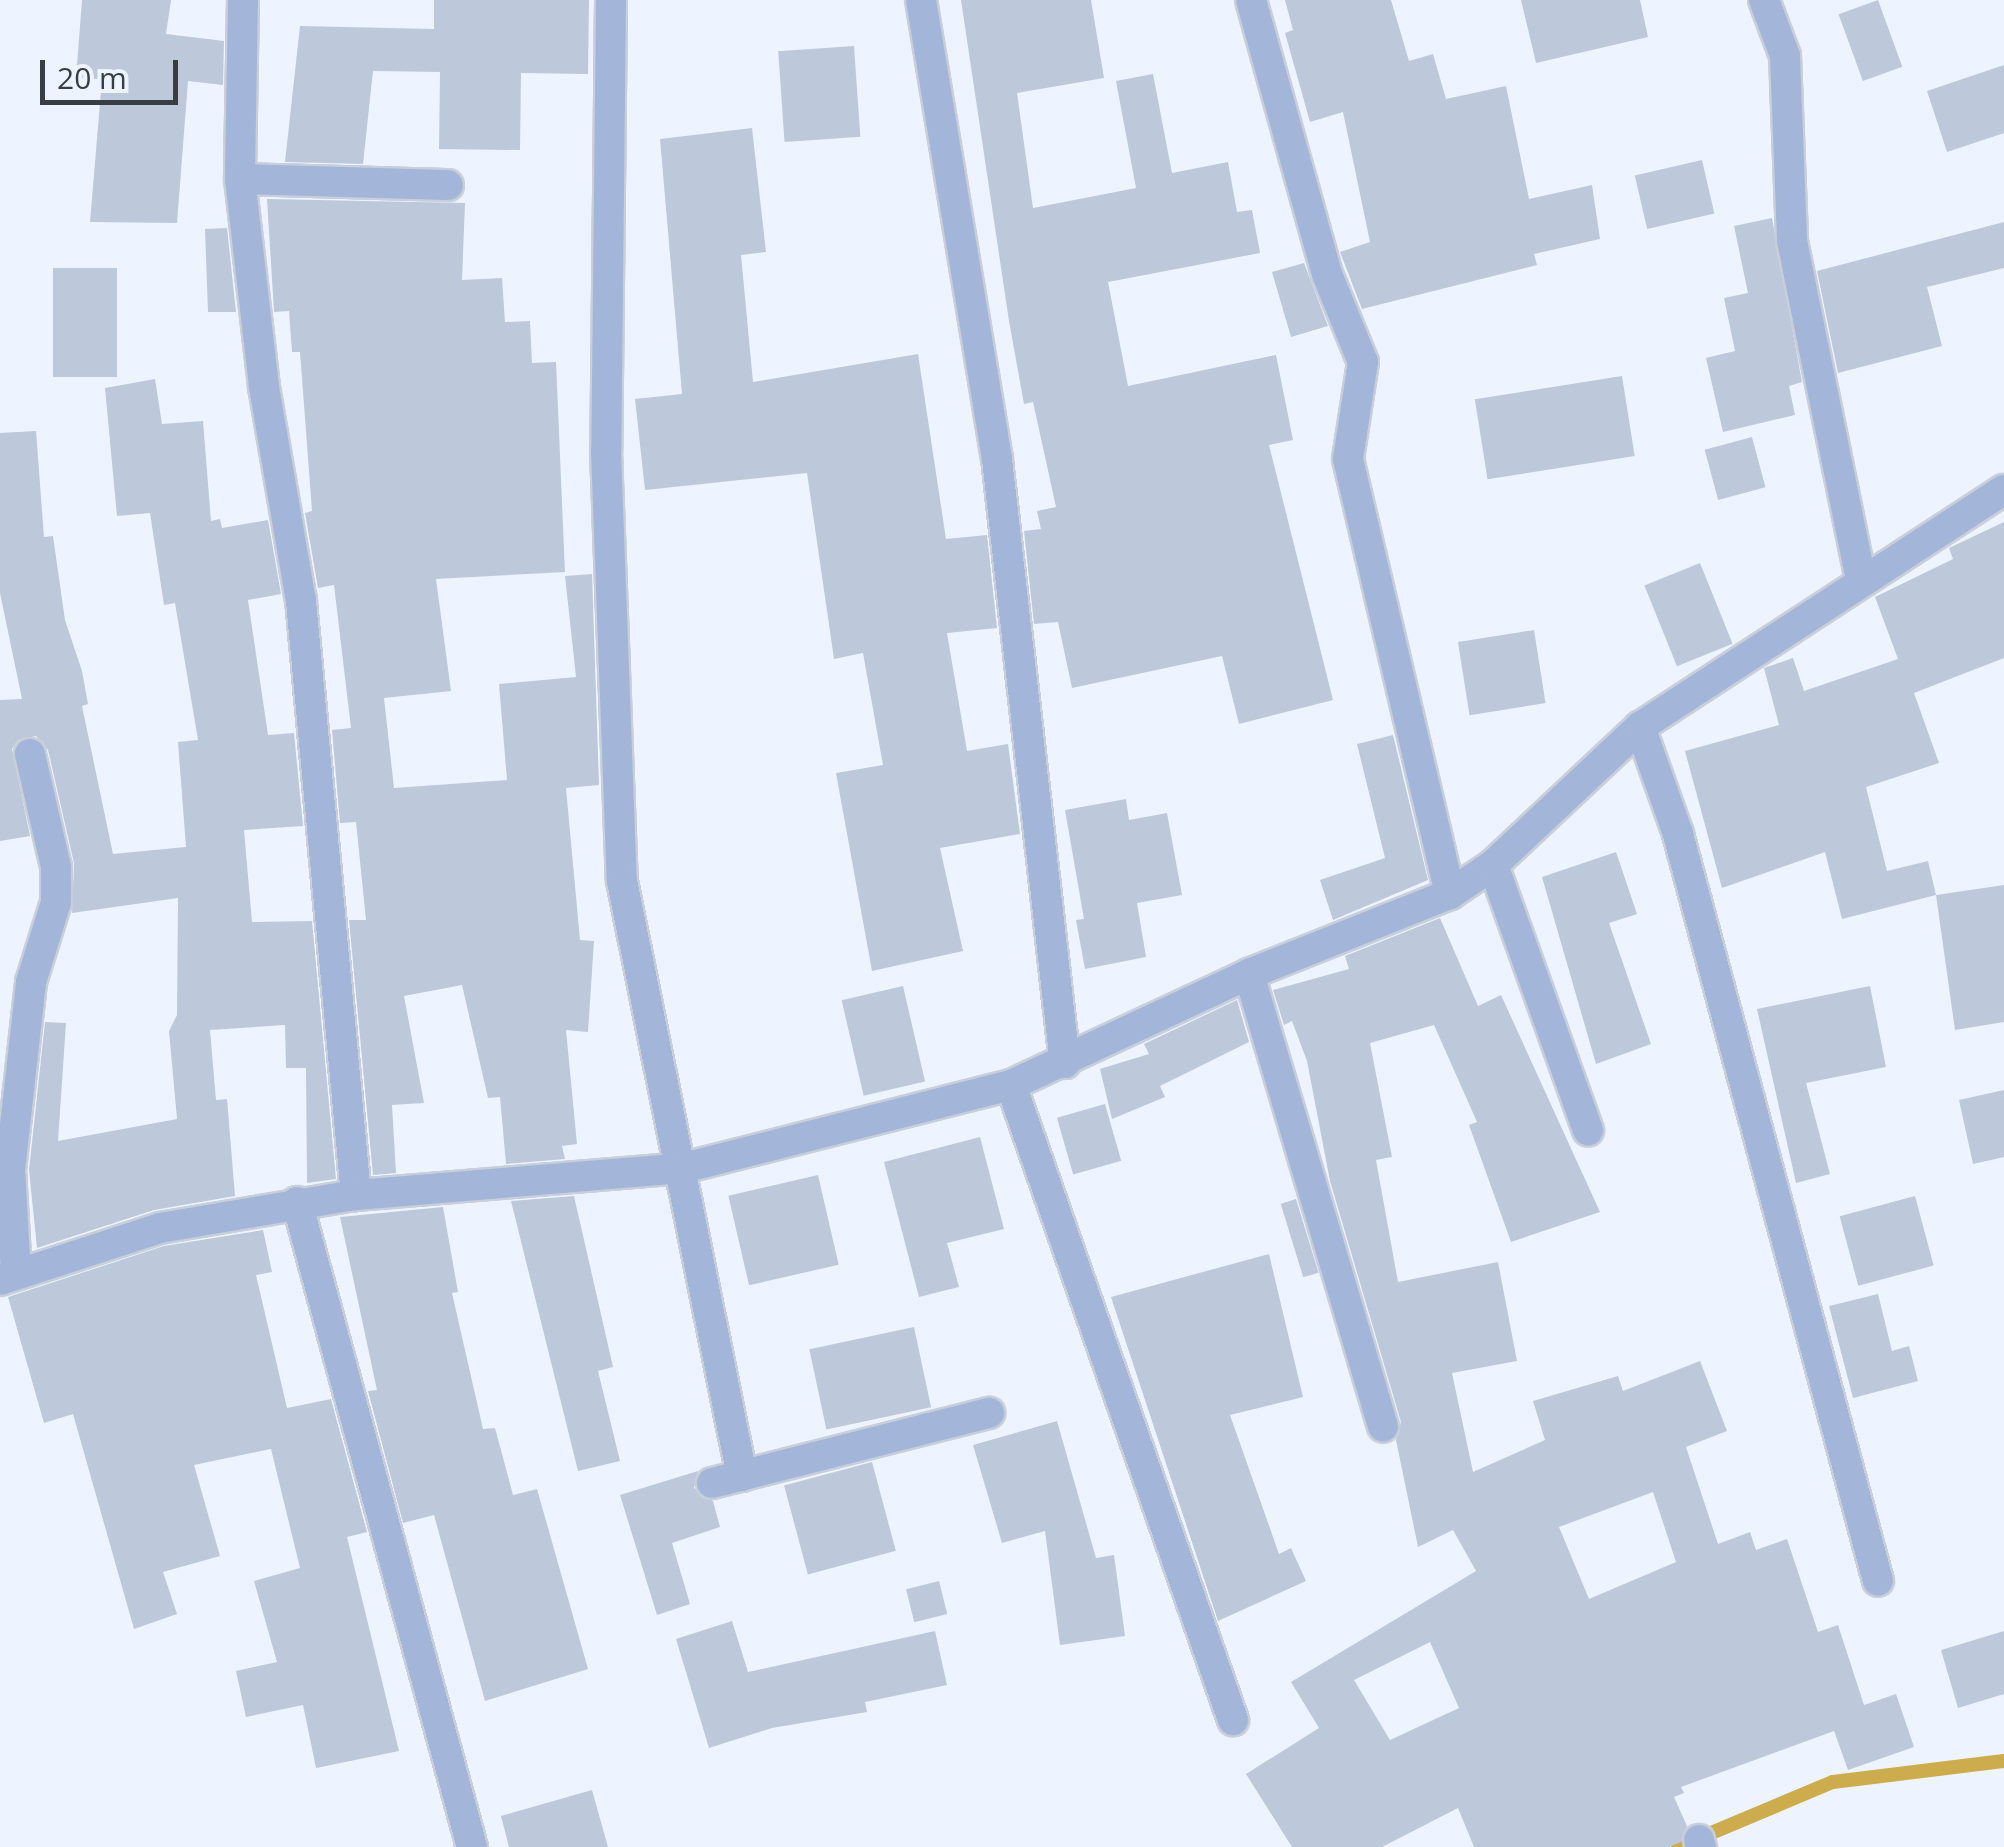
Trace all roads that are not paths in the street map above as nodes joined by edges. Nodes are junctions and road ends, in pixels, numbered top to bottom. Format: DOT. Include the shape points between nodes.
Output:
graph roads {
  1 [pos="243,0"];
  2 [pos="611,0"];
  3 [pos="921,0"];
  4 [pos="1251,0"];
  5 [pos="1764,0"];
  6 [pos="240,178"];
  7 [pos="448,184"];
  8 [pos="2004,490"];
  9 [pos="1861,580"];
  10 [pos="1640,727"];
  11 [pos="30,754"];
  12 [pos="1494,864"];
  13 [pos="1450,894"];
  14 [pos="1249,974"];
  15 [pos="1065,1063"];
  16 [pos="1011,1085"];
  17 [pos="1588,1130"];
  18 [pos="683,1168"];
  19 [pos="356,1195"];
  20 [pos="296,1202"];
  21 [pos="8,1277"];
  22 [pos="989,1414"];
  23 [pos="1384,1427"];
  24 [pos="742,1476"];
  25 [pos="712,1483"];
  26 [pos="1878,1581"];
  27 [pos="1233,1720"];
  28 [pos="472,1847"];
  1 -- 6 [label="street"];
  2 -- 18 [label="street" via="606,450 622,881"];
  3 -- 15 [label="street" via="997,459"];
  4 -- 13 [label="street" via="1327,274 1363,362 1348,459"];
  5 -- 9 [label="street" via="1785,56 1792,241"];
  6 -- 7 [label="street"];
  6 -- 19 [label="street" via="264,387 302,601"];
  8 -- 9 [label="street"];
  9 -- 10 [label="street"];
  10 -- 12 [label="street"];
  10 -- 26 [label="street" via="1678,834"];
  11 -- 21 [label="street" via="56,867 56,902 31,982 10,1170"];
  12 -- 13 [label="street"];
  12 -- 17 [label="street"];
  13 -- 14 [label="street"];
  14 -- 15 [label="street"];
  14 -- 23 [label="street"];
  15 -- 16 [label="street"];
  16 -- 18 [label="street"];
  16 -- 27 [label="street"];
  18 -- 19 [label="street"];
  18 -- 24 [label="street"];
  19 -- 20 [label="street"];
  20 -- 21 [label="street" via="160,1228"];
  20 -- 28 [label="street"];
  22 -- 24 [label="street"];
  24 -- 25 [label="street"];
}
